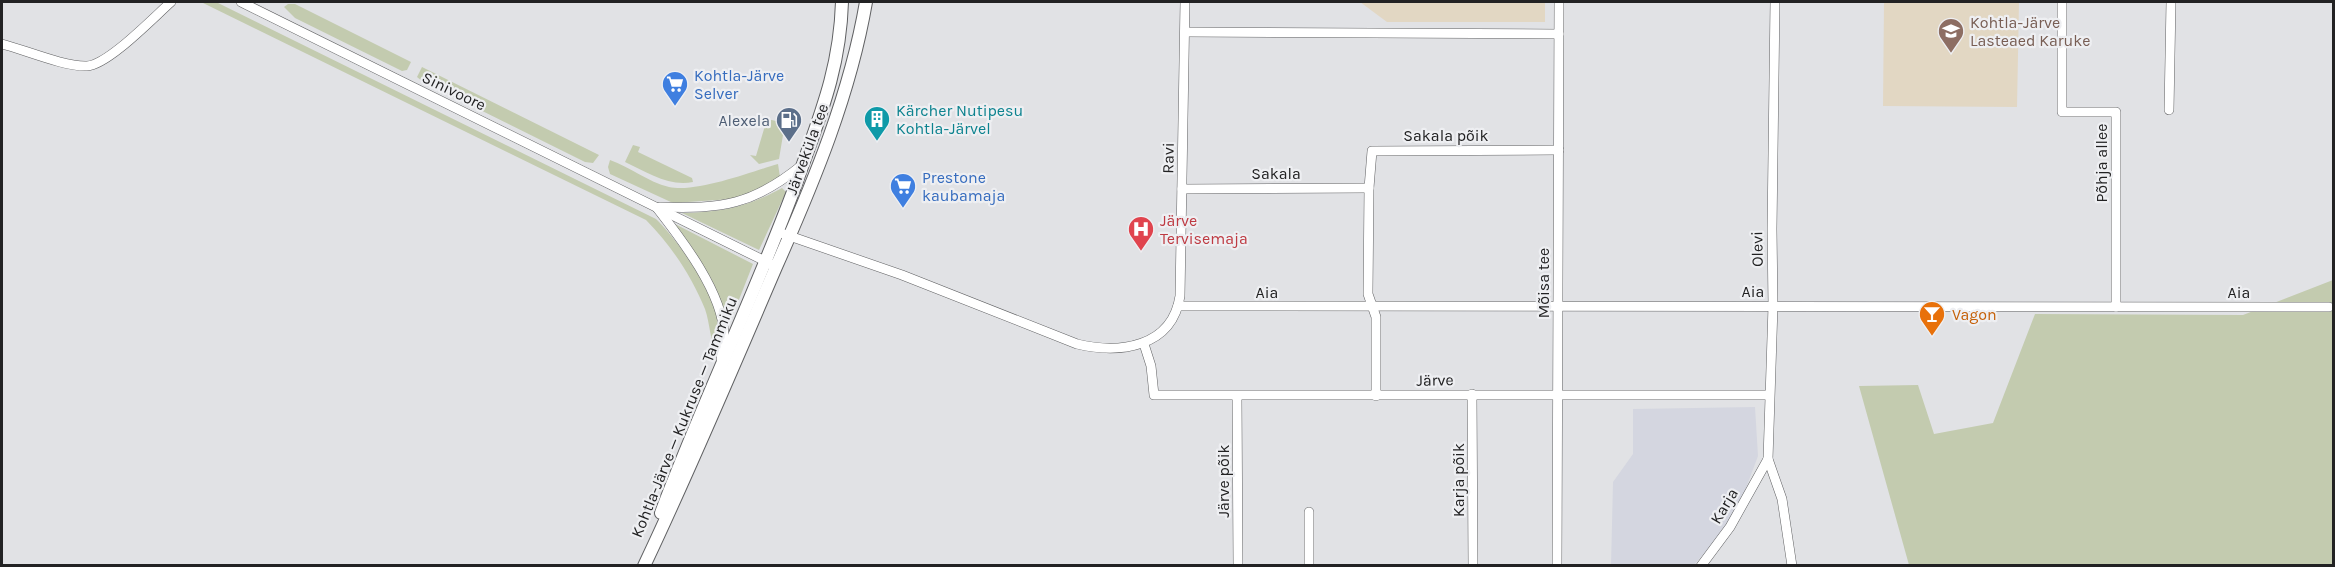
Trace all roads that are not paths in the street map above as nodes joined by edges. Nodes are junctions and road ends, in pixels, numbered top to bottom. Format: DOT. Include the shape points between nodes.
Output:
graph roads {
  1 [pos="171,2"];
  2 [pos="240,2"];
  3 [pos="842,2"];
  4 [pos="866,2"];
  5 [pos="1185,2"];
  6 [pos="1559,2"];
  7 [pos="1775,2"];
  8 [pos="2062,2"];
  9 [pos="2171,2"];
  10 [pos="1185,32"];
  11 [pos="1559,34"];
  12 [pos="2,44"];
  13 [pos="2169,110"];
  14 [pos="1559,150"];
  15 [pos="802,165"];
  16 [pos="1369,188"];
  17 [pos="1182,189"];
  18 [pos="655,207"];
  19 [pos="778,232"];
  20 [pos="790,237"];
  21 [pos="771,264"];
  22 [pos="758,280"];
  23 [pos="762,303"];
  24 [pos="1557,306"];
  25 [pos="1773,306"];
  26 [pos="1373,307"];
  27 [pos="2116,307"];
  28 [pos="2329,307"];
  29 [pos="1176,310"];
  30 [pos="1144,344"];
  31 [pos="720,368"];
  32 [pos="1472,394"];
  33 [pos="1558,394"];
  34 [pos="1769,395"];
  35 [pos="1237,396"];
  36 [pos="1376,396"];
  37 [pos="1768,459"];
  38 [pos="1309,512"];
  39 [pos="642,566"];
  40 [pos="1238,566"];
  41 [pos="1309,566"];
  42 [pos="1473,566"];
  43 [pos="1557,566"];
  44 [pos="1701,566"];
  45 [pos="1792,566"];
  1 -- 12 [label="street" via="118,50 90,66"];
  2 -- 18 [label="street, Sinivoore"];
  3 -- 15 [label="main road, Järveküla tee" via="835,69"];
  4 -- 20 [label="main road, Järveküla tee" via="852,72"];
  5 -- 10 [label="street, Ravi"];
  6 -- 11 [label="street, Mõisa tee"];
  7 -- 25 [label="street, Olevi"];
  8 -- 27 [label="street, Põhja allee" via="2062,112 2116,112"];
  9 -- 13 [label="street"];
  10 -- 11 [label="street"];
  10 -- 17 [label="street, Ravi"];
  11 -- 14 [label="street, Mõisa tee"];
  14 -- 16 [label="street, Sakala põik" via="1372,151"];
  14 -- 24 [label="street, Mõisa tee"];
  15 -- 18 [label="street, Sinivoore" via="770,188 732,204"];
  15 -- 19 [label="main road, Järveküla tee"];
  16 -- 17 [label="street, Sakala"];
  16 -- 26 [label="street" via="1368,294"];
  17 -- 29 [label="street, Ravi" via="1181,275"];
  18 -- 21 [label="street, Sinivoore"];
  18 -- 31 [label="street, Sinivoore" via="695,261 715,302 724,337"];
  19 -- 20 [label="street"];
  19 -- 21 [label="main road, Järveküla tee"];
  20 -- 21 [label="main road, Järveküla tee"];
  20 -- 30 [label="street" via="902,275 1077,344 1101,348"];
  21 -- 22 [label="main road, Järveküla tee"];
  21 -- 23 [label="main road, Järveküla tee"];
  22 -- 31 [label="main road, Kohtla-Järve — Kukruse — Tammiku"];
  23 -- 39 [label="main road, Kohtla-Järve — Kukruse — Tammiku" via="688,474"];
  24 -- 25 [label="street, Aia"];
  24 -- 26 [label="street, Aia"];
  24 -- 33 [label="street, Mõisa tee"];
  25 -- 27 [label="street, Aia"];
  25 -- 34 [label="street, Olevi"];
  26 -- 29 [label="street, Aia"];
  26 -- 36 [label="street" via="1377,327"];
  27 -- 28 [label="street, Aia"];
  29 -- 30 [label="street" via="1163,329"];
  30 -- 35 [label="street, Järve" via="1154,395"];
  31 -- 39 [label="main road, Kohtla-Järve — Kukruse — Tammiku"];
  32 -- 33 [label="street, Järve"];
  32 -- 36 [label="street, Järve"];
  32 -- 42 [label="street, Karja põik"];
  33 -- 34 [label="street, Järve"];
  33 -- 43 [label="street, Mõisa tee"];
  34 -- 37 [label="street, Olevi"];
  35 -- 36 [label="street, Järve"];
  35 -- 40 [label="street, Järve põik"];
  37 -- 44 [label="street, Karja" via="1730,527"];
  37 -- 45 [label="street, Olevi" via="1782,499"];
  38 -- 41 [label="street"];
}
